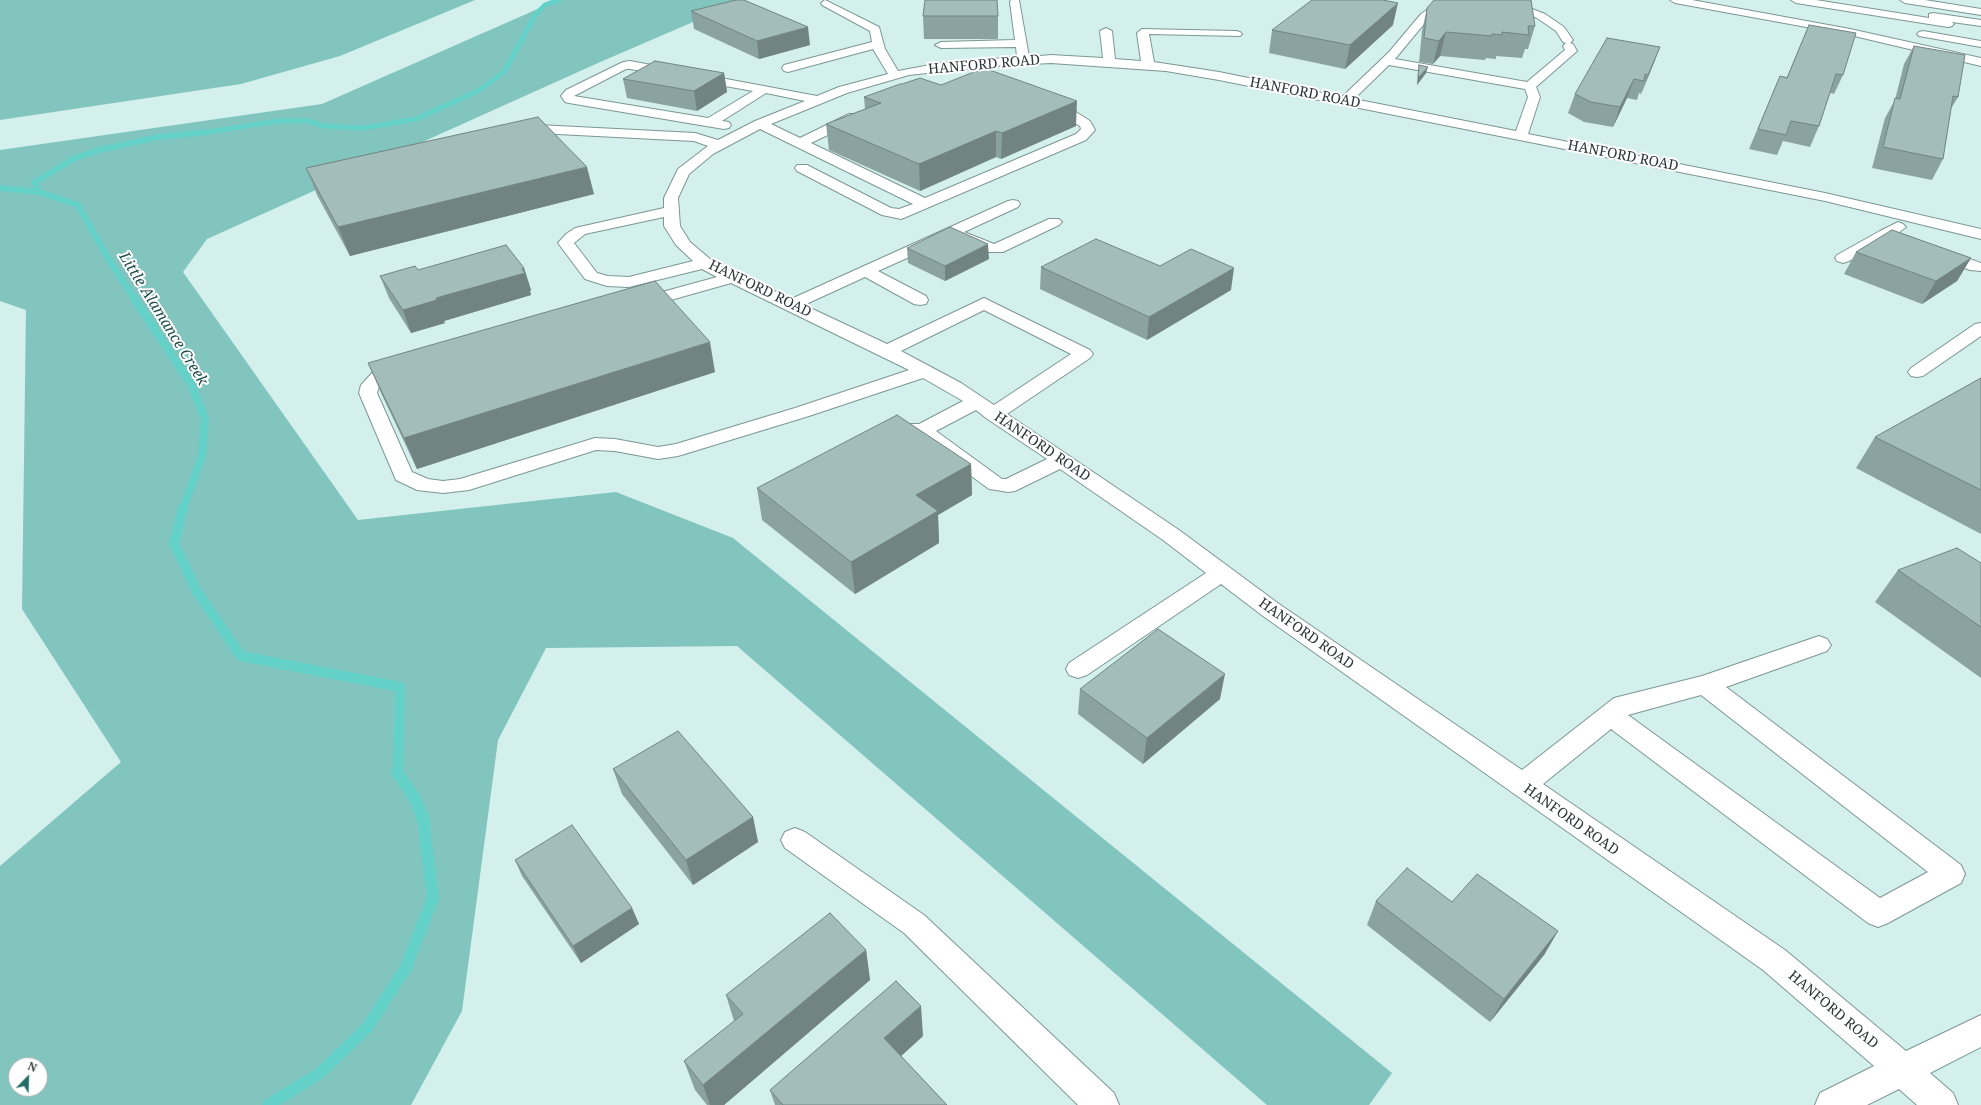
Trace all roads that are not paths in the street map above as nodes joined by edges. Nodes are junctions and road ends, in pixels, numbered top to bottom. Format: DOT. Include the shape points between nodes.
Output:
graph roads {
  1 [pos="1675,0"];
  2 [pos="1708,0"];
  3 [pos="1796,0"];
  4 [pos="1826,0"];
  5 [pos="1905,0"];
  6 [pos="1463,1"];
  7 [pos="1015,2"];
  8 [pos="826,3"];
  9 [pos="1493,5"];
  10 [pos="1981,12"];
  11 [pos="1981,23"];
  12 [pos="1883,28"];
  13 [pos="1981,29"];
  14 [pos="1106,31"];
  15 [pos="1914,33"];
  16 [pos="1236,34"];
  17 [pos="877,44"];
  18 [pos="1981,44"];
  19 [pos="941,45"];
  20 [pos="1023,52"];
  21 [pos="1386,61"];
  22 [pos="1109,62"];
  23 [pos="1981,62"];
  24 [pos="1148,65"];
  25 [pos="941,67"];
  26 [pos="788,68"];
  27 [pos="895,76"];
  28 [pos="961,77"];
  29 [pos="1530,86"];
  30 [pos="764,89"];
  31 [pos="819,100"];
  32 [pos="1345,101"];
  33 [pos="1033,102"];
  34 [pos="866,112"];
  35 [pos="710,122"];
  36 [pos="755,126"];
  37 [pos="507,133"];
  38 [pos="1521,136"];
  39 [pos="801,143"];
  40 [pos="719,145"];
  41 [pos="802,168"];
  42 [pos="925,204"];
  43 [pos="1014,204"];
  44 [pos="671,211"];
  45 [pos="1915,217"];
  46 [pos="1054,222"];
  47 [pos="953,232"];
  48 [pos="1885,234"];
  49 [pos="1981,234"];
  50 [pos="1843,258"];
  51 [pos="705,263"];
  52 [pos="1976,267"];
  53 [pos="865,271"];
  54 [pos="731,278"];
  55 [pos="920,300"];
  56 [pos="791,305"];
  57 [pos="625,307"];
  58 [pos="1981,329"];
  59 [pos="887,351"];
  60 [pos="420,364"];
  61 [pos="924,371"];
  62 [pos="1917,372"];
  63 [pos="977,402"];
  64 [pos="993,414"];
  65 [pos="922,430"];
  66 [pos="872,437"];
  67 [pos="1062,460"];
  68 [pos="1222,573"];
  69 [pos="1819,645"];
  70 [pos="1078,668"];
  71 [pos="1705,685"];
  72 [pos="1610,715"];
  73 [pos="1522,785"];
  74 [pos="795,840"];
  75 [pos="1981,1030"];
  76 [pos="1902,1069"];
  77 [pos="1102,1105"];
  78 [pos="1832,1105"];
  79 [pos="1941,1105"];
  1 -- 23 [label="main road" via="1850,32"];
  2 -- 12 [label="main road"];
  3 -- 13 [label="main road"];
  4 -- 11 [label="main road"];
  5 -- 10 [label="main road"];
  6 -- 21 [label="main road" via="1445,2 1434,8"];
  7 -- 20 [label="main road"];
  8 -- 17 [label="main road" via="875,29"];
  9 -- 29 [label="main road" via="1527,10 1541,16 1560,28 1568,43 1571,51"];
  14 -- 22 [label="main road"];
  15 -- 18 [label="main road"];
  16 -- 24 [label="main road" via="1146,31 1143,33"];
  17 -- 26 [label="main road"];
  17 -- 27 [label="main road"];
  19 -- 20 [label="main road"];
  20 -- 22 [label="main road, HANFORD ROAD" via="1051,59"];
  20 -- 25 [label="main road, HANFORD ROAD" via="991,62"];
  21 -- 29 [label="main road"];
  21 -- 32 [label="main road"];
  22 -- 24 [label="main road, HANFORD ROAD"];
  24 -- 32 [label="main road, HANFORD ROAD"];
  25 -- 27 [label="main road, HANFORD ROAD"];
  25 -- 28 [label="main road"];
  27 -- 31 [label="main road, HANFORD ROAD" via="843,90"];
  29 -- 38 [label="main road" via="1534,96"];
  30 -- 31 [label="main road"];
  30 -- 35 [label="main road"];
  30 -- 35 [label="main road" via="630,65 623,66 567,96 570,99"];
  31 -- 36 [label="main road, HANFORD ROAD"];
  32 -- 38 [label="main road, HANFORD ROAD"];
  33 -- 42 [label="main road" via="1071,115 1085,124 1088,130 1081,137"];
  34 -- 39 [label="main road"];
  35 -- 36 [label="main road"];
  36 -- 39 [label="main road"];
  36 -- 40 [label="main road, HANFORD ROAD"];
  37 -- 40 [label="main road" via="538,129 695,137"];
  38 -- 45 [label="main road, HANFORD ROAD"];
  39 -- 42 [label="main road"];
  40 -- 44 [label="main road, HANFORD ROAD" via="683,172 671,198"];
  41 -- 42 [label="main road" via="887,212 901,214"];
  43 -- 47 [label="main road"];
  44 -- 51 [label="main road, HANFORD ROAD" via="672,226 684,245"];
  44 -- 51 [label="main road" via="580,231 566,243 591,276 607,281 629,282"];
  45 -- 48 [label="main road"];
  45 -- 49 [label="main road, HANFORD ROAD"];
  46 -- 47 [label="main road" via="997,249 988,249"];
  47 -- 53 [label="main road"];
  48 -- 50 [label="main road"];
  48 -- 52 [label="main road"];
  51 -- 54 [label="main road, HANFORD ROAD"];
  53 -- 55 [label="main road"];
  53 -- 56 [label="main road"];
  54 -- 56 [label="main road, HANFORD ROAD"];
  54 -- 57 [label="main road"];
  56 -- 59 [label="main road, HANFORD ROAD"];
  58 -- 62 [label="main road"];
  59 -- 61 [label="main road, HANFORD ROAD"];
  59 -- 64 [label="main road" via="984,303 1084,354"];
  60 -- 61 [label="main road" via="378,377 370,385 368,393 403,476 424,485 443,487 462,485 595,444 658,453 678,450"];
  61 -- 63 [label="main road, HANFORD ROAD"];
  63 -- 64 [label="main road, HANFORD ROAD"];
  63 -- 65 [label="main road"];
  64 -- 67 [label="main road, HANFORD ROAD"];
  65 -- 66 [label="main road" via="900,430"];
  65 -- 67 [label="main road" via="996,484 1008,486"];
  67 -- 68 [label="main road, HANFORD ROAD"];
  68 -- 70 [label="main road"];
  68 -- 73 [label="main road, HANFORD ROAD"];
  69 -- 71 [label="main road"];
  71 -- 72 [label="main road" via="1623,705"];
  71 -- 72 [label="main road" via="1951,874 1878,914"];
  72 -- 73 [label="main road"];
  73 -- 76 [label="main road, HANFORD ROAD" via="1774,960"];
  74 -- 77 [label="main road" via="914,924"];
  75 -- 76 [label="main road"];
  76 -- 78 [label="main road"];
  76 -- 79 [label="main road, HANFORD ROAD"];
}
